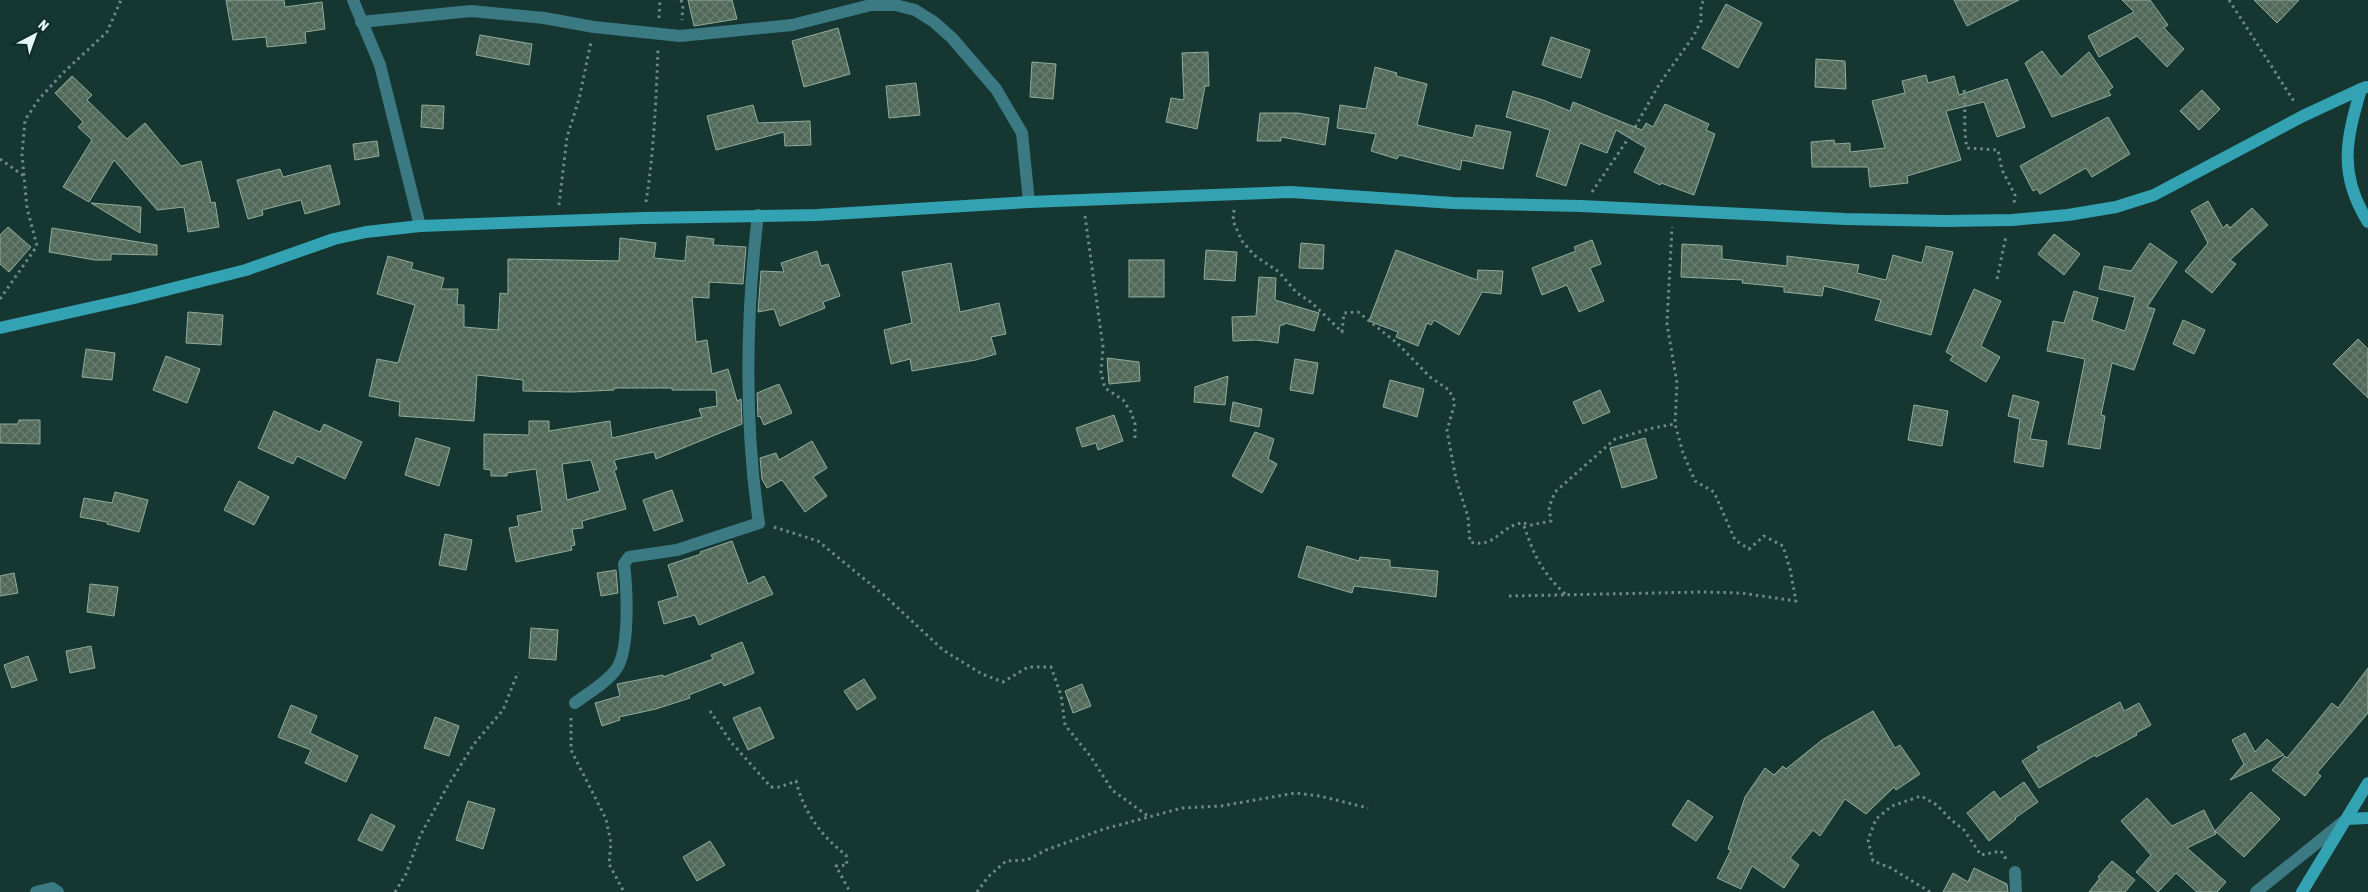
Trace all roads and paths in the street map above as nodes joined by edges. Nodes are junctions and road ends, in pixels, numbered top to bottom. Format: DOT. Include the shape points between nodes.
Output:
graph roads {
  1 [pos="120,0"];
  2 [pos="353,0"];
  3 [pos="660,0"];
  4 [pos="1704,0"];
  5 [pos="2229,0"];
  6 [pos="361,22"];
  7 [pos="594,28"];
  8 [pos="658,35"];
  9 [pos="2365,87"];
  10 [pos="1964,90"];
  11 [pos="2303,116"];
  12 [pos="0,160"];
  13 [pos="24,177"];
  14 [pos="1234,194"];
  15 [pos="1082,201"];
  16 [pos="1029,202"];
  17 [pos="1581,206"];
  18 [pos="1672,210"];
  19 [pos="758,215"];
  20 [pos="644,218"];
  21 [pos="557,220"];
  22 [pos="2012,220"];
  23 [pos="2368,222"];
  24 [pos="420,226"];
  25 [pos="1997,279"];
  26 [pos="0,299"];
  27 [pos="0,328"];
  28 [pos="1675,424"];
  29 [pos="1135,442"];
  30 [pos="759,523"];
  31 [pos="1523,523"];
  32 [pos="1566,594"];
  33 [pos="1509,596"];
  34 [pos="518,672"];
  35 [pos="575,703"];
  36 [pos="710,711"];
  37 [pos="2368,783"];
  38 [pos="1368,808"];
  39 [pos="1148,816"];
  40 [pos="2368,818"];
  41 [pos="2347,819"];
  42 [pos="2015,872"];
  43 [pos="36,892"];
  44 [pos="58,892"];
  45 [pos="395,892"];
  46 [pos="624,892"];
  47 [pos="850,892"];
  48 [pos="977,892"];
  49 [pos="1930,892"];
  50 [pos="2016,892"];
  51 [pos="2256,892"];
  52 [pos="2302,892"];
  1 -- 13 [label="path" via="107,32 64,72 25,120"];
  2 -- 6 [label="street"];
  3 -- 8 [label="path"];
  4 -- 17 [label="path" via="1693,37"];
  5 -- 11 [label="path"];
  6 -- 7 [label="street" via="471,11 544,18"];
  6 -- 24 [label="street" via="380,64"];
  7 -- 8 [label="street"];
  7 -- 21 [label="path" via="579,99 567,136"];
  8 -- 16 [label="street" via="697,35 792,25 871,5 895,5 915,10 934,22 969,56 1015,118 1022,133"];
  8 -- 20 [label="path" via="653,160"];
  9 -- 11 [label="street"];
  9 -- 23 [label="street" via="2352,122 2346,152 2350,182"];
  10 -- 22 [label="path" via="1966,111 1963,128 1967,148 1998,150 2002,170 2015,195"];
  11 -- 22 [label="street" via="2154,195 2116,207"];
  12 -- 13 [label="path"];
  13 -- 26 [label="path" via="27,208 37,246"];
  14 -- 15 [label="street"];
  14 -- 17 [label="street" via="1291,192 1453,203"];
  14 -- 31 [label="path" via="1233,221 1242,241 1254,255 1279,272 1296,292 1342,332 1344,313 1358,312 1449,390 1456,402 1447,431 1456,479 1468,517 1470,542 1492,541 1512,524"];
  15 -- 16 [label="street"];
  15 -- 29 [label="path" via="1101,324 1101,373 1105,388 1123,400 1131,412 1136,424"];
  16 -- 19 [label="street" via="817,215"];
  17 -- 18 [label="street"];
  18 -- 22 [label="street" via="1845,219"];
  18 -- 28 [label="path" via="1668,324 1677,384"];
  19 -- 20 [label="street"];
  19 -- 30 [label="street" via="750,279 749,376 752,477"];
  20 -- 21 [label="street"];
  21 -- 24 [label="street"];
  22 -- 25 [label="path"];
  24 -- 27 [label="street" via="342,237 246,270"];
  28 -- 31 [label="path" via="1614,439 1554,492 1551,521 1531,525"];
  28 -- 32 [label="path" via="1695,481 1714,492 1735,540 1749,548 1764,536 1783,546 1796,601 1704,592"];
  30 -- 35 [label="street" via="676,550 629,557 624,564 624,644 617,668"];
  30 -- 39 [label="path" via="818,541 885,596 943,650 982,674 1004,682 1028,667 1051,667 1062,695 1065,725 1112,790"];
  31 -- 32 [label="path" via="1537,561 1551,581"];
  32 -- 33 [label="path"];
  34 -- 45 [label="path" via="503,710 474,744 420,836 406,874"];
  35 -- 46 [label="path" via="570,725 571,750 606,819 611,843 609,864"];
  36 -- 47 [label="path" via="731,742 771,787 796,781 801,800 815,825 830,843 846,855 847,865 836,866"];
  37 -- 41 [label="street"];
  38 -- 39 [label="path" via="1295,792"];
  39 -- 48 [label="path" via="1046,850 1027,860 1006,862 988,877"];
  40 -- 41 [label="street"];
  41 -- 51 [label="street"];
  41 -- 52 [label="street"];
  42 -- 49 [label="path" via="2001,851 1981,855 1964,830 1937,805 1921,796 1892,806 1876,819 1868,840 1873,861"];
  42 -- 50 [label="street"];
  43 -- 44 [label="street" via="52,888"];
}
